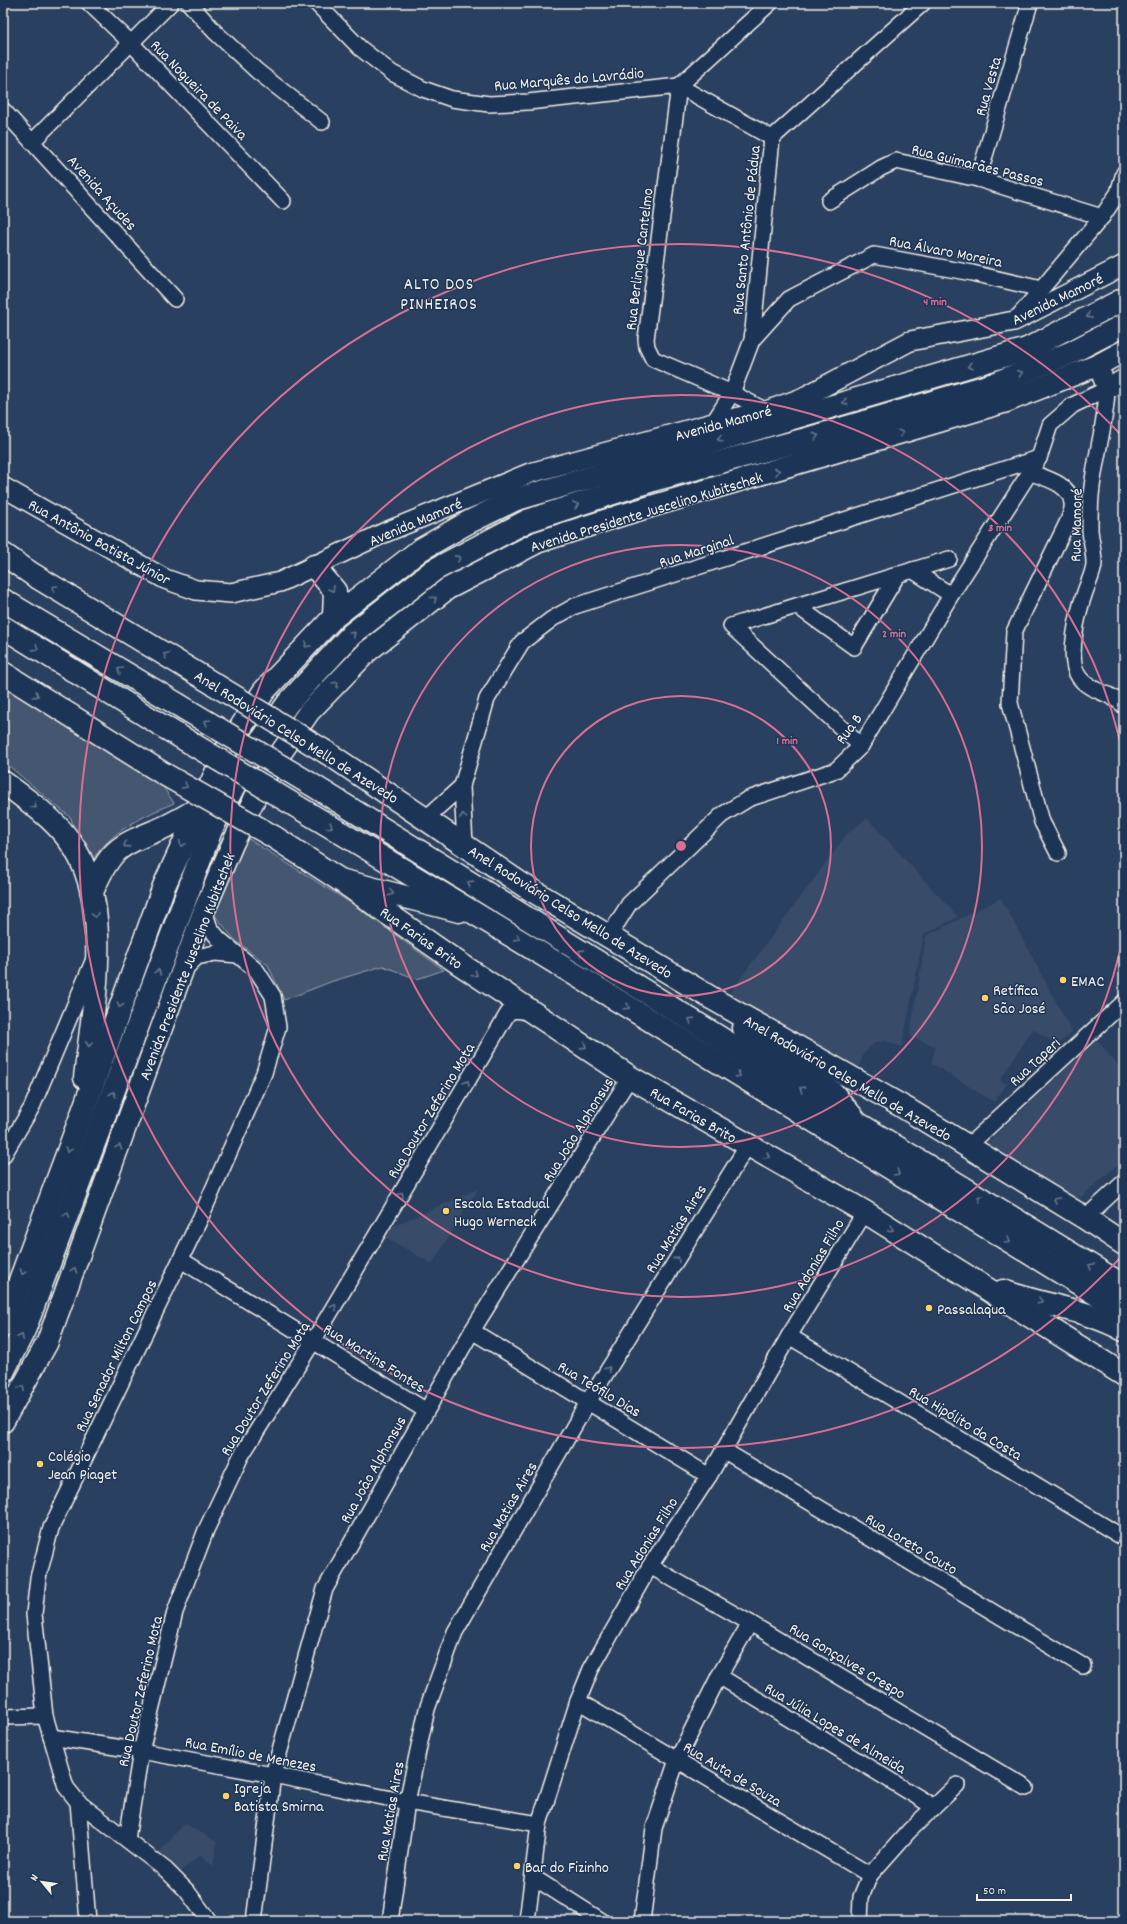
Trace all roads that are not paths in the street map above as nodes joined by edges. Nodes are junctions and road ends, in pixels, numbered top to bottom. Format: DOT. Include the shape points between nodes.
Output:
graph roads {
  1 [pos="89,3"];
  2 [pos="171,3"];
  3 [pos="189,3"];
  4 [pos="316,3"];
  5 [pos="770,3"];
  6 [pos="923,3"];
  7 [pos="1030,3"];
  8 [pos="131,43"];
  9 [pos="679,86"];
  10 [pos="3,110"];
  11 [pos="322,122"];
  12 [pos="772,138"];
  13 [pos="32,142"];
  14 [pos="1124,173"];
  15 [pos="978,179"];
  16 [pos="284,201"];
  17 [pos="829,201"];
  18 [pos="1102,217"];
  19 [pos="1124,265"];
  20 [pos="1042,289"];
  21 [pos="175,299"];
  22 [pos="1124,299"];
  23 [pos="1014,321"];
  24 [pos="1124,324"];
  25 [pos="752,340"];
  26 [pos="1124,351"];
  27 [pos="1098,365"];
  28 [pos="1124,379"];
  29 [pos="1106,389"];
  30 [pos="732,393"];
  31 [pos="766,411"];
  32 [pos="713,423"];
  33 [pos="1039,458"];
  34 [pos="1029,472"];
  35 [pos="3,487"];
  36 [pos="3,554"];
  37 [pos="949,559"];
  38 [pos="314,566"];
  39 [pos="905,572"];
  40 [pos="3,592"];
  41 [pos="951,595"];
  42 [pos="3,600"];
  43 [pos="798,606"];
  44 [pos="334,617"];
  45 [pos="40,623"];
  46 [pos="3,627"];
  47 [pos="3,673"];
  48 [pos="1124,706"];
  49 [pos="861,746"];
  50 [pos="3,782"];
  51 [pos="462,786"];
  52 [pos="198,809"];
  53 [pos="426,818"];
  54 [pos="465,846"];
  55 [pos="1058,853"];
  56 [pos="340,880"];
  57 [pos="92,892"];
  58 [pos="204,910"];
  59 [pos="484,917"];
  60 [pos="609,936"];
  61 [pos="98,949"];
  62 [pos="238,955"];
  63 [pos="183,970"];
  64 [pos="713,999"];
  65 [pos="1124,1002"];
  66 [pos="532,1012"];
  67 [pos="630,1077"];
  68 [pos="82,1114"];
  69 [pos="858,1124"];
  70 [pos="748,1145"];
  71 [pos="968,1146"];
  72 [pos="3,1156"];
  73 [pos="1124,1182"];
  74 [pos="865,1212"];
  75 [pos="1085,1218"];
  76 [pos="1124,1244"];
  77 [pos="181,1260"];
  78 [pos="976,1282"];
  79 [pos="1124,1286"];
  80 [pos="1124,1312"];
  81 [pos="3,1326"];
  82 [pos="1124,1330"];
  83 [pos="472,1331"];
  84 [pos="789,1336"];
  85 [pos="314,1340"];
  86 [pos="3,1372"];
  87 [pos="1124,1375"];
  88 [pos="588,1402"];
  89 [pos="425,1410"];
  90 [pos="3,1422"];
  91 [pos="723,1450"];
  92 [pos="709,1476"];
  93 [pos="1124,1538"];
  94 [pos="650,1566"];
  95 [pos="750,1623"];
  96 [pos="1083,1666"];
  97 [pos="719,1676"];
  98 [pos="578,1701"];
  99 [pos="45,1716"];
  100 [pos="3,1717"];
  101 [pos="51,1737"];
  102 [pos="141,1750"];
  103 [pos="677,1760"];
  104 [pos="273,1775"];
  105 [pos="957,1785"];
  106 [pos="1026,1788"];
  107 [pos="78,1802"];
  108 [pos="407,1802"];
  109 [pos="934,1808"];
  110 [pos="539,1824"];
  111 [pos="126,1839"];
  112 [pos="870,1875"];
  113 [pos="532,1877"];
  114 [pos="88,1921"];
  115 [pos="209,1921"];
  116 [pos="254,1921"];
  117 [pos="390,1921"];
  118 [pos="527,1921"];
  119 [pos="602,1921"];
  120 [pos="642,1921"];
  121 [pos="860,1921"];
  1 -- 8 [label="street, Rua Nogueira de Paiva"];
  2 -- 8 [label="street"];
  3 -- 11 [label="street" via="256,71"];
  4 -- 9 [label="street, Rua Marquês do Lavrádio" via="360,48 392,73 423,90 452,99 489,104 528,102"];
  5 -- 9 [label="street"];
  6 -- 12 [label="street, Rua Santo Antônio de Pádua"];
  7 -- 15 [label="street, Rua Vesta"];
  8 -- 13 [label="street"];
  8 -- 16 [label="street, Rua Nogueira de Paiva"];
  9 -- 12 [label="street"];
  9 -- 30 [label="street, Rua Berlinque Cantelmo" via="647,347 653,359"];
  10 -- 13 [label="street, Avenida Açudes"];
  12 -- 25 [label="street, Rua Santo Antônio de Pádua"];
  13 -- 21 [label="street, Avenida Açudes"];
  14 -- 18 [label="street" via="1118,193"];
  15 -- 17 [label="street, Rua Guimarães Passos" via="896,162 881,168"];
  15 -- 18 [label="street, Rua Guimarães Passos"];
  18 -- 20 [label="street"];
  19 -- 23 [label="street, Avenida Mamoré"];
  20 -- 23 [label="street"];
  20 -- 25 [label="street, Rua Álvaro Moreira" via="874,255 789,299"];
  22 -- 44 [label="main road, one-way" via="1027,349 514,500 420,550"];
  23 -- 31 [label="street, Avenida Mamoré" via="910,341 802,398"];
  86 -- 24 [label="main road, Avenida Presidente Juscelino Kubitschek, one-way" via="25,1328 211,830 247,761 288,703 352,634 434,570 526,521 656,480 994,384 1070,352"];
  25 -- 30 [label="street, Rua Santo Antônio de Pádua"];
  26 -- 27 [label="main road, Avenida Presidente Juscelino Kubitschek"];
  27 -- 29 [label="street"];
  58 -- 27 [label="main road, Avenida Presidente Juscelino Kubitschek, one-way" via="267,773 309,712 368,650 447,589 538,542 1005,402"];
  28 -- 29 [label="street"];
  29 -- 33 [label="street, Rua B" via="1073,405 1050,425"];
  29 -- 48 [label="street, Rua Mamoré" via="1106,411 1091,496 1090,529 1094,564 1081,605 1073,665 1079,677 1087,684 1107,693"];
  30 -- 31 [label="street, Rua Berlinque Cantelmo"];
  30 -- 32 [label="street, Rua Santo Antônio de Pádua"];
  31 -- 32 [label="street, Avenida Mamoré"];
  32 -- 38 [label="street, Avenida Mamoré" via="530,473 386,532"];
  33 -- 34 [label="street, Rua B"];
  33 -- 51 [label="street, Rua Marginal" via="575,606 522,642 487,700"];
  34 -- 41 [label="street, Rua B"];
  34 -- 55 [label="street" via="1060,484 1069,492 1073,504 1068,521 1014,632 1010,703 1042,822"];
  35 -- 38 [label="street, Rua Antônio Batista Júnior" via="165,579 196,590 231,593 280,582"];
  53 -- 36 [label="main road, Anel Rodoviário Celso Mello de Azevedo, one-way, bridge" via="328,754"];
  37 -- 39 [label="street"];
  38 -- 44 [label="main road, one-way" via="335,591"];
  39 -- 41 [label="street"];
  39 -- 43 [label="street"];
  39 -- 43 [label="street" via="854,647"];
  40 -- 45 [label="main road"];
  41 -- 49 [label="street, Rua B"];
  42 -- 45 [label="main road, Anel Rodoviário Celso Mello de Azevedo"];
  43 -- 49 [label="street" via="731,626"];
  44 -- 52 [label="main road, one-way" via="264,691 226,748"];
  69 -- 45 [label="main road, Anel Rodoviário Celso Mello de Azevedo, one-way, bridge" via="309,783"];
  46 -- 59 [label="main road, one-way, bridge" via="164,727"];
  47 -- 56 [label="main road, Rua Farias Brito, one-way, bridge" via="164,774 274,837"];
  49 -- 60 [label="street, Rua B" via="836,770 748,799 722,815 629,904"];
  50 -- 57 [label="main road, one-way" via="55,824 70,840 82,861"];
  51 -- 53 [label="street"];
  54 -- 51 [label="street, Rua Marginal, one-way"];
  52 -- 57 [label="main road, one-way" via="123,845 110,857 100,872"];
  52 -- 68 [label="main road, one-way" via="164,886"];
  53 -- 54 [label="main road, Anel Rodoviário Celso Mello de Azevedo"];
  54 -- 60 [label="main road, Anel Rodoviário Celso Mello de Azevedo" via="522,885"];
  56 -- 59 [label="main road, one-way"];
  56 -- 66 [label="main road, Rua Farias Brito, one-way"];
  57 -- 61 [label="main road, one-way"];
  58 -- 62 [label="street, Rua Senador Milton Campos" via="210,928"];
  58 -- 63 [label="main road, Avenida Presidente Juscelino Kubitschek"];
  59 -- 80 [label="main road, one-way"];
  60 -- 64 [label="main road, Anel Rodoviário Celso Mello de Azevedo"];
  61 -- 68 [label="main road, one-way"];
  61 -- 72 [label="street" via="32,1107"];
  62 -- 63 [label="street" via="215,953 197,957"];
  62 -- 77 [label="street, Rua Senador Milton Campos" via="257,971 273,996 278,1027 264,1073"];
  90 -- 63 [label="main road, Avenida Presidente Juscelino Kubitschek, one-way" via="47,1343"];
  64 -- 69 [label="main road" via="757,1040 832,1092"];
  64 -- 71 [label="main road, Anel Rodoviário Celso Mello de Azevedo" via="834,1066"];
  65 -- 71 [label="street, Rua Taperi"];
  66 -- 67 [label="main road, Rua Farias Brito, one-way"];
  85 -- 66 [label="street, Rua Doutor Zeferino Mota, one-way" via="508,1014 514,1010"];
  67 -- 70 [label="main road, Rua Farias Brito"];
  67 -- 83 [label="street, Rua João Alphonsus"];
  68 -- 81 [label="main road, one-way"];
  79 -- 69 [label="main road, Anel Rodoviário Celso Mello de Azevedo, one-way"];
  70 -- 74 [label="main road, Rua Farias Brito, one-way"];
  88 -- 70 [label="street, Rua Matias Aires, one-way"];
  75 -- 71 [label="main road, Anel Rodoviário Celso Mello de Azevedo, one-way"];
  73 -- 75 [label="street"];
  74 -- 78 [label="main road, Rua Farias Brito, one-way"];
  74 -- 84 [label="street, Rua Adonias Filho"];
  75 -- 76 [label="main road, Anel Rodoviário Celso Mello de Azevedo"];
  77 -- 85 [label="street, Rua Martins Fontes"];
  77 -- 99 [label="street, Rua Senador Milton Campos" via="50,1528 38,1578 34,1614"];
  78 -- 82 [label="main road, one-way" via="1071,1309"];
  78 -- 87 [label="main road, Rua Farias Brito"];
  83 -- 88 [label="street, Rua Teófilo Dias"];
  83 -- 89 [label="street, Rua João Alphonsus"];
  84 -- 91 [label="street, Rua Adonias Filho"];
  84 -- 93 [label="street, Rua Hipólito da Costa"];
  85 -- 89 [label="street, Rua Martins Fontes"];
  85 -- 102 [label="street, Rua Doutor Zeferino Mota" via="241,1456 206,1530 175,1612"];
  88 -- 92 [label="street, Rua Teófilo Dias"];
  88 -- 108 [label="street, Rua Matias Aires" via="455,1632 427,1709"];
  89 -- 104 [label="street, Rua João Alphonsus" via="325,1589"];
  91 -- 92 [label="street, Rua Adonias Filho"];
  91 -- 96 [label="street, Rua Loreto Couto"];
  92 -- 94 [label="street, Rua Adonias Filho"];
  94 -- 95 [label="street, Rua Gonçalves Crespo"];
  94 -- 98 [label="street, Rua Adonias Filho" via="590,1669"];
  95 -- 97 [label="street"];
  95 -- 106 [label="street, Rua Gonçalves Crespo"];
  97 -- 103 [label="street"];
  97 -- 109 [label="street, Rua Júlia Lopes de Almeida"];
  98 -- 103 [label="street, Rua Auta de Souza"];
  98 -- 110 [label="street, Rua Adonias Filho"];
  99 -- 100 [label="street"];
  99 -- 101 [label="street, Rua Senador Milton Campos"];
  101 -- 102 [label="street, Rua Emílio de Menezes"];
  101 -- 107 [label="street, Rua Senador Milton Campos" via="66,1787"];
  102 -- 104 [label="street, Rua Emílio de Menezes"];
  102 -- 111 [label="street, Rua Doutor Zeferino Mota"];
  103 -- 112 [label="street, Rua Auta de Souza"];
  103 -- 120 [label="street" via="654,1828"];
  104 -- 108 [label="street, Rua Emílio de Menezes"];
  104 -- 116 [label="street, Rua João Alphonsus"];
  105 -- 109 [label="street"];
  107 -- 111 [label="street, Rua Senador Milton Campos"];
  107 -- 114 [label="street"];
  108 -- 110 [label="street, Rua Emílio de Menezes"];
  108 -- 117 [label="street, Rua Matias Aires"];
  109 -- 112 [label="street" via="909,1831"];
  110 -- 113 [label="street, Rua Adonias Filho"];
  111 -- 115 [label="street, Rua Senador Milton Campos" via="166,1870"];
  112 -- 121 [label="street" via="861,1897"];
  113 -- 118 [label="street, Rua Adonias Filho"];
  113 -- 119 [label="street"];
}
